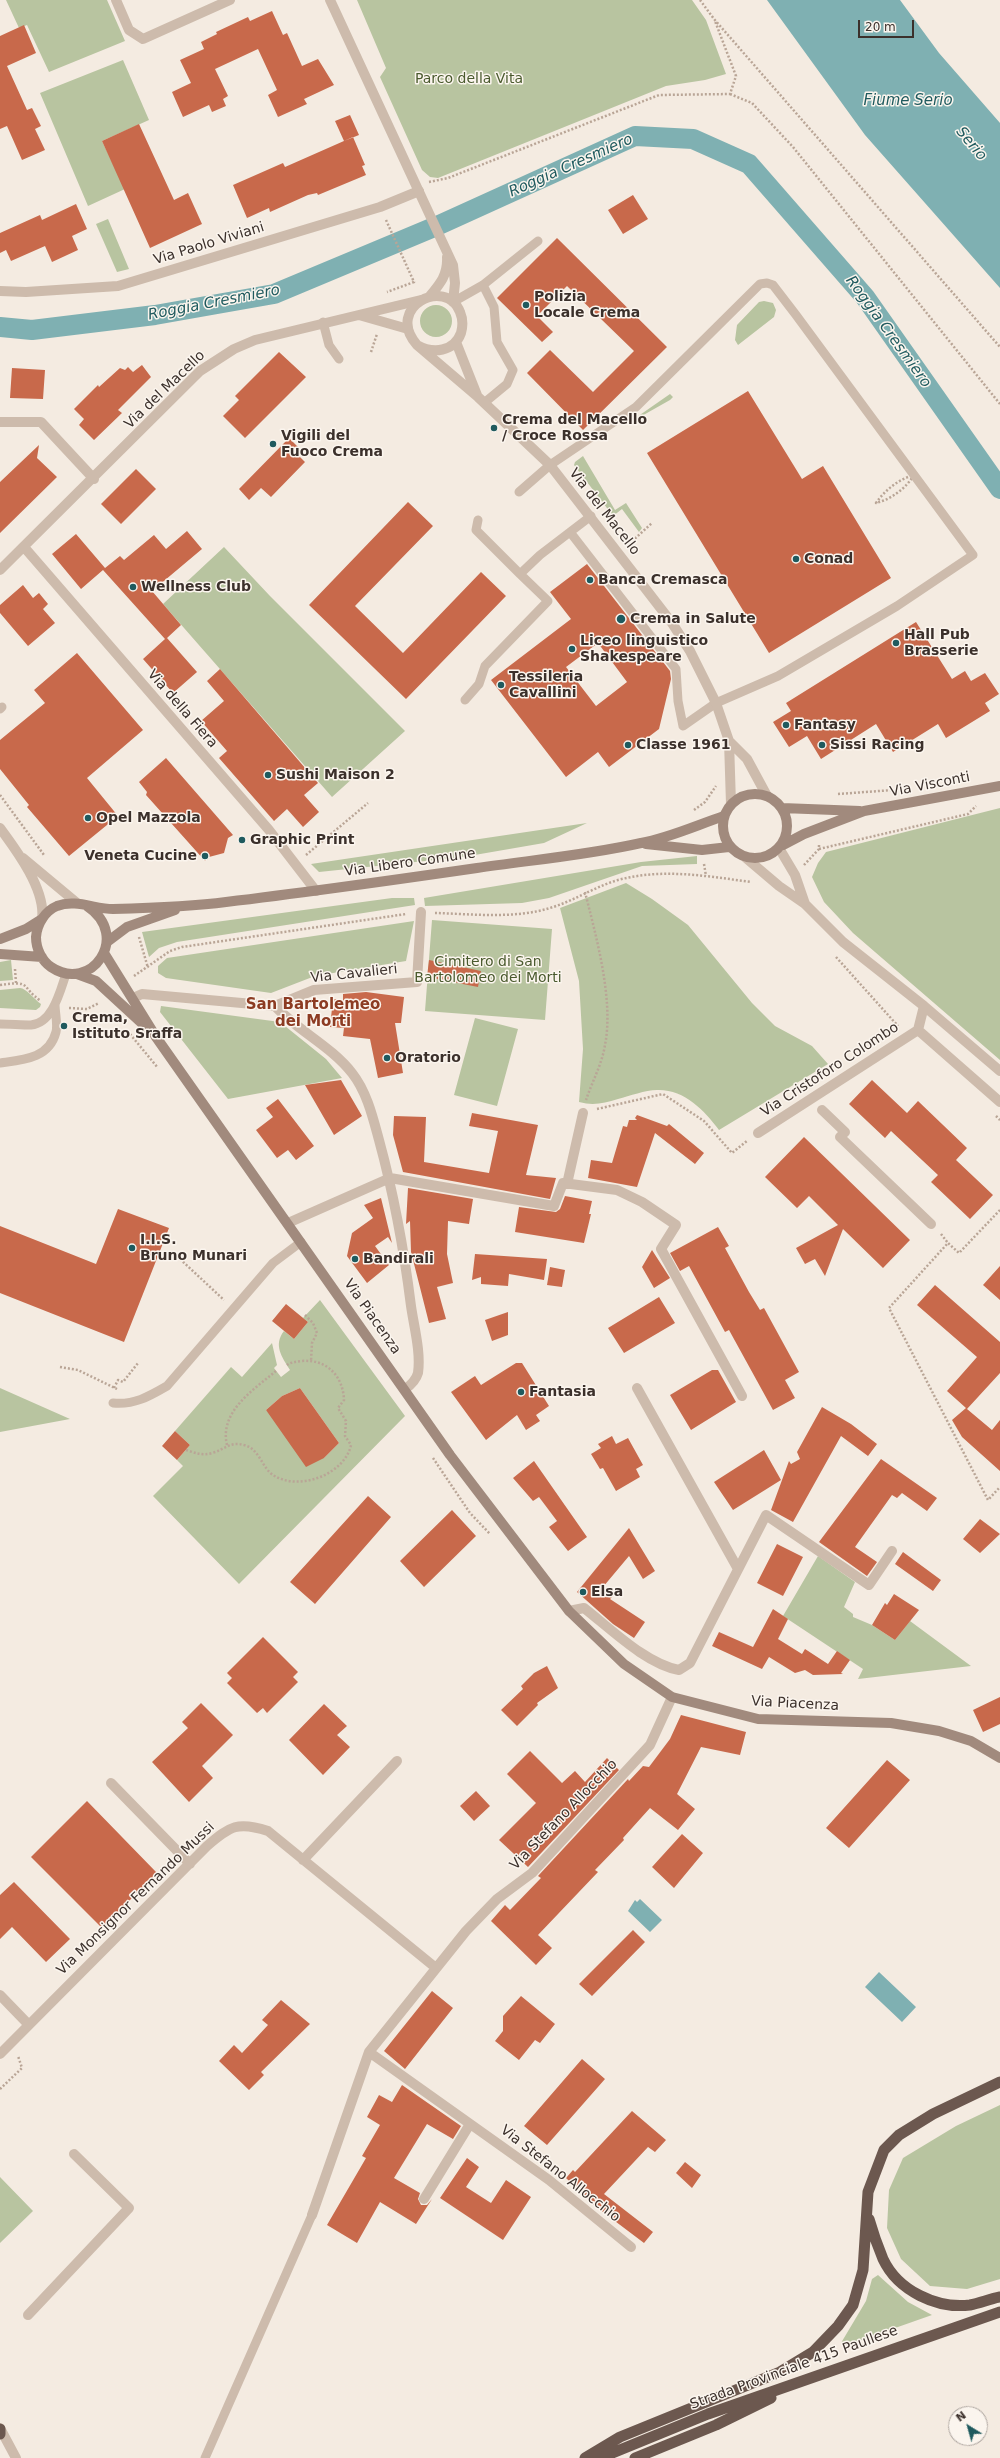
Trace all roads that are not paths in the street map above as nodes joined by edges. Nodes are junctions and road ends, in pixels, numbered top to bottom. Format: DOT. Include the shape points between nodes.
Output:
graph roads {
  1 [pos="116,0"];
  2 [pos="230,0"];
  3 [pos="330,0"];
  4 [pos="418,188"];
  5 [pos="538,240"];
  6 [pos="447,255"];
  7 [pos="483,285"];
  8 [pos="0,291"];
  9 [pos="425,298"];
  10 [pos="453,302"];
  11 [pos="359,315"];
  12 [pos="323,322"];
  13 [pos="408,329"];
  14 [pos="456,342"];
  15 [pos="417,345"];
  16 [pos="339,359"];
  17 [pos="481,400"];
  18 [pos="0,422"];
  19 [pos="550,465"];
  20 [pos="94,479"];
  21 [pos="519,492"];
  22 [pos="591,516"];
  23 [pos="478,520"];
  24 [pos="570,532"];
  25 [pos="24,547"];
  26 [pos="0,570"];
  27 [pos="520,574"];
  28 [pos="465,700"];
  29 [pos="716,703"];
  30 [pos="729,741"];
  31 [pos="997,786"];
  32 [pos="767,796"];
  33 [pos="731,804"];
  34 [pos="782,808"];
  35 [pos="864,812"];
  36 [pos="724,816"];
  37 [pos="1,833"];
  38 [pos="642,843"];
  39 [pos="781,846"];
  40 [pos="729,847"];
  41 [pos="20,855"];
  42 [pos="746,858"];
  43 [pos="316,891"];
  44 [pos="805,904"];
  45 [pos="82,905"];
  46 [pos="182,907"];
  47 [pos="421,912"];
  48 [pos="42,919"];
  49 [pos="0,939"];
  50 [pos="108,942"];
  51 [pos="104,953"];
  52 [pos="0,954"];
  53 [pos="42,957"];
  54 [pos="66,974"];
  55 [pos="78,974"];
  56 [pos="133,998"];
  57 [pos="55,1004"];
  58 [pos="275,1006"];
  59 [pos="924,1006"];
  60 [pos="0,1024"];
  61 [pos="918,1030"];
  62 [pos="156,1037"];
  63 [pos="0,1063"];
  64 [pos="1000,1071"];
  65 [pos="1000,1102"];
  66 [pos="822,1110"];
  67 [pos="583,1113"];
  68 [pos="758,1133"];
  69 [pos="390,1178"];
  70 [pos="567,1184"];
  71 [pos="288,1223"];
  72 [pos="931,1224"];
  73 [pos="301,1242"];
  74 [pos="637,1388"];
  75 [pos="406,1389"];
  76 [pos="742,1396"];
  77 [pos="113,1403"];
  78 [pos="892,1551"];
  79 [pos="738,1569"];
  80 [pos="568,1611"];
  81 [pos="672,1697"];
  82 [pos="1000,1758"];
  83 [pos="397,1761"];
  84 [pos="111,1783"];
  85 [pos="302,1860"];
  86 [pos="190,1864"];
  87 [pos="436,1968"];
  88 [pos="0,1995"];
  89 [pos="29,2025"];
  90 [pos="369,2052"];
  91 [pos="0,2054"];
  92 [pos="1000,2082"];
  93 [pos="470,2124"];
  94 [pos="74,2154"];
  95 [pos="424,2199"];
  96 [pos="312,2215"];
  97 [pos="867,2215"];
  98 [pos="631,2248"];
  99 [pos="1000,2297"];
  100 [pos="1000,2312"];
  101 [pos="28,2315"];
  102 [pos="817,2374"];
  103 [pos="0,2430"];
  104 [pos="16,2458"];
  105 [pos="205,2458"];
  106 [pos="585,2458"];
  107 [pos="600,2458"];
  108 [pos="635,2458"];
  1 -- 2 [label="street" via="129,30 143,39"];
  3 -- 4 [label="street"];
  4 -- 6 [label="street"];
  4 -- 8 [label="street, Via Paolo Viviani" via="380,207 118,286 26,292"];
  5 -- 7 [label="lane"];
  6 -- 9 [label="street" via="448,266 442,283"];
  6 -- 10 [label="street" via="453,265"];
  7 -- 10 [label="lane"];
  7 -- 17 [label="lane" via="494,307 497,342 513,370 507,384"];
  9 -- 10 [label="street" via="441,297"];
  9 -- 11 [label="street, Via del Macello"];
  9 -- 13 [label="street" via="410,312"];
  10 -- 14 [label="street" via="459,309 463,326"];
  11 -- 12 [label="street, Via del Macello"];
  11 -- 13 [label="street, Via del Macello"];
  12 -- 16 [label="lane" via="329,345"];
  12 -- 20 [label="street, Via del Macello" via="255,340 217,358 200,371"];
  13 -- 15 [label="street"];
  14 -- 15 [label="street" via="433,351"];
  14 -- 17 [label="street"];
  15 -- 17 [label="street, Via del Macello"];
  17 -- 19 [label="street, Via del Macello"];
  18 -- 20 [label="street" via="41,422"];
  19 -- 21 [label="lane"];
  19 -- 22 [label="street, Via del Macello"];
  19 -- 29 [label="lane" via="636,407 760,284 767,283 773,285 796,315 973,555 897,606 778,676"];
  20 -- 25 [label="street, Via del Macello"];
  22 -- 24 [label="lane"];
  22 -- 29 [label="street, Via del Macello" via="672,623 690,651"];
  23 -- 27 [label="lane" via="476,530"];
  24 -- 27 [label="lane"];
  24 -- 29 [label="lane" via="676,669 678,702 683,726"];
  25 -- 26 [label="street, Via del Macello"];
  25 -- 43 [label="street, Via della Fiera" via="264,824"];
  27 -- 28 [label="lane" via="548,601 485,666 479,684"];
  29 -- 30 [label="street, Via del Macello"];
  30 -- 32 [label="street, Via del Macello" via="747,759"];
  30 -- 33 [label="street, Via del Macello"];
  31 -- 35 [label="main road, Via Visconti"];
  32 -- 33 [label="main road" via="748,795"];
  32 -- 34 [label="main road"];
  33 -- 36 [label="main road"];
  34 -- 35 [label="main road, Via Visconti"];
  34 -- 39 [label="main road" via="788,826"];
  35 -- 39 [label="main road, Via Visconti" via="804,834"];
  36 -- 38 [label="main road, Via Libero Comune"];
  36 -- 40 [label="main road" via="723,832"];
  37 -- 41 [label="street"];
  38 -- 40 [label="main road, Via Libero Comune" via="702,850"];
  38 -- 43 [label="main road, Via Libero Comune"];
  39 -- 42 [label="main road" via="766,857"];
  39 -- 44 [label="street"];
  40 -- 42 [label="main road"];
  41 -- 45 [label="street"];
  41 -- 48 [label="street" via="42,901"];
  42 -- 44 [label="street"];
  43 -- 46 [label="main road, Via Libero Comune"];
  44 -- 59 [label="street" via="844,942"];
  45 -- 46 [label="main road, Via Libero Comune" via="112,909"];
  45 -- 48 [label="main road, Via Libero Comune" via="58,906"];
  45 -- 50 [label="main road" via="102,919"];
  46 -- 50 [label="main road, Via Libero Comune" via="127,927"];
  47 -- 58 [label="street, Via Cavalieri" via="417,982 314,990"];
  48 -- 49 [label="main road, Via Libero Comune" via="26,929"];
  48 -- 53 [label="main road" via="36,938"];
  50 -- 51 [label="main road"];
  51 -- 55 [label="main road" via="89,970"];
  51 -- 56 [label="main road, Via Piacenza"];
  52 -- 53 [label="main road"];
  53 -- 54 [label="main road" via="48,965"];
  54 -- 55 [label="main road"];
  54 -- 57 [label="lane"];
  55 -- 62 [label="main road, Via Piacenza" via="96,981"];
  56 -- 58 [label="street, Via Cavalieri" via="142,994"];
  56 -- 62 [label="main road, Via Piacenza"];
  57 -- 60 [label="lane" via="47,1016 33,1025"];
  57 -- 63 [label="lane" via="56,1032 42,1053 32,1058"];
  58 -- 69 [label="street" via="287,1019 324,1045 353,1074 370,1109"];
  59 -- 61 [label="street, Via Cristoforo Colombo"];
  59 -- 64 [label="street"];
  61 -- 65 [label="street, Via Cristoforo Colombo"];
  61 -- 68 [label="street, Via Cristoforo Colombo"];
  62 -- 71 [label="main road, Via Piacenza"];
  66 -- 72 [label="street" via="845,1132 840,1137"];
  67 -- 70 [label="street"];
  69 -- 70 [label="street" via="554,1206 563,1183"];
  69 -- 71 [label="street"];
  69 -- 75 [label="street" via="405,1257 416,1343 418,1373 414,1382"];
  70 -- 76 [label="street" via="617,1190 642,1202 676,1225 661,1250"];
  71 -- 73 [label="main road, Via Piacenza"];
  73 -- 75 [label="main road, Via Piacenza"];
  73 -- 77 [label="lane" via="273,1263 167,1386 145,1399 127,1404"];
  74 -- 79 [label="street"];
  75 -- 80 [label="main road, Via Piacenza" via="450,1456"];
  78 -- 79 [label="street" via="869,1585 766,1515"];
  79 -- 80 [label="street" via="690,1663 679,1670 668,1668 648,1657 584,1608"];
  80 -- 81 [label="main road, Via Piacenza" via="624,1664"];
  81 -- 82 [label="main road, Via Piacenza" via="758,1719 891,1723 939,1731 971,1741"];
  81 -- 87 [label="street, Via Stefano Allocchio" via="650,1745 532,1873 498,1899 466,1931"];
  83 -- 85 [label="street"];
  84 -- 86 [label="street"];
  85 -- 86 [label="street, Via Monsignor Fernando Mussi" via="268,1831 249,1825 226,1830"];
  85 -- 87 [label="street, Via Monsignor Fernando Mussi"];
  86 -- 89 [label="street, Via Monsignor Fernando Mussi"];
  87 -- 90 [label="street, Via Stefano Allocchio"];
  88 -- 89 [label="street"];
  89 -- 91 [label="street, Via Monsignor Fernando Mussi"];
  90 -- 93 [label="street, Via Stefano Allocchio"];
  90 -- 96 [label="street, Via Stefano Allocchio"];
  92 -- 97 [label="highway" via="933,2114 899,2135 884,2150 873,2176 868,2192"];
  93 -- 95 [label="street"];
  93 -- 98 [label="street, Via Stefano Allocchio" via="549,2180"];
  94 -- 101 [label="street" via="129,2208"];
  96 -- 105 [label="lane"];
  97 -- 99 [label="highway" via="884,2261 898,2280 918,2296 942,2303 970,2305"];
  97 -- 106 [label="highway" via="863,2270 852,2305 838,2326 813,2352 780,2372 620,2437"];
  100 -- 102 [label="highway, Strada Provinciale 415 Paullese"];
  102 -- 107 [label="highway, Strada Provinciale 415 Paullese" via="708,2414"];
  102 -- 108 [label="highway" via="716,2425"];
  103 -- 104 [label="street"];
}
